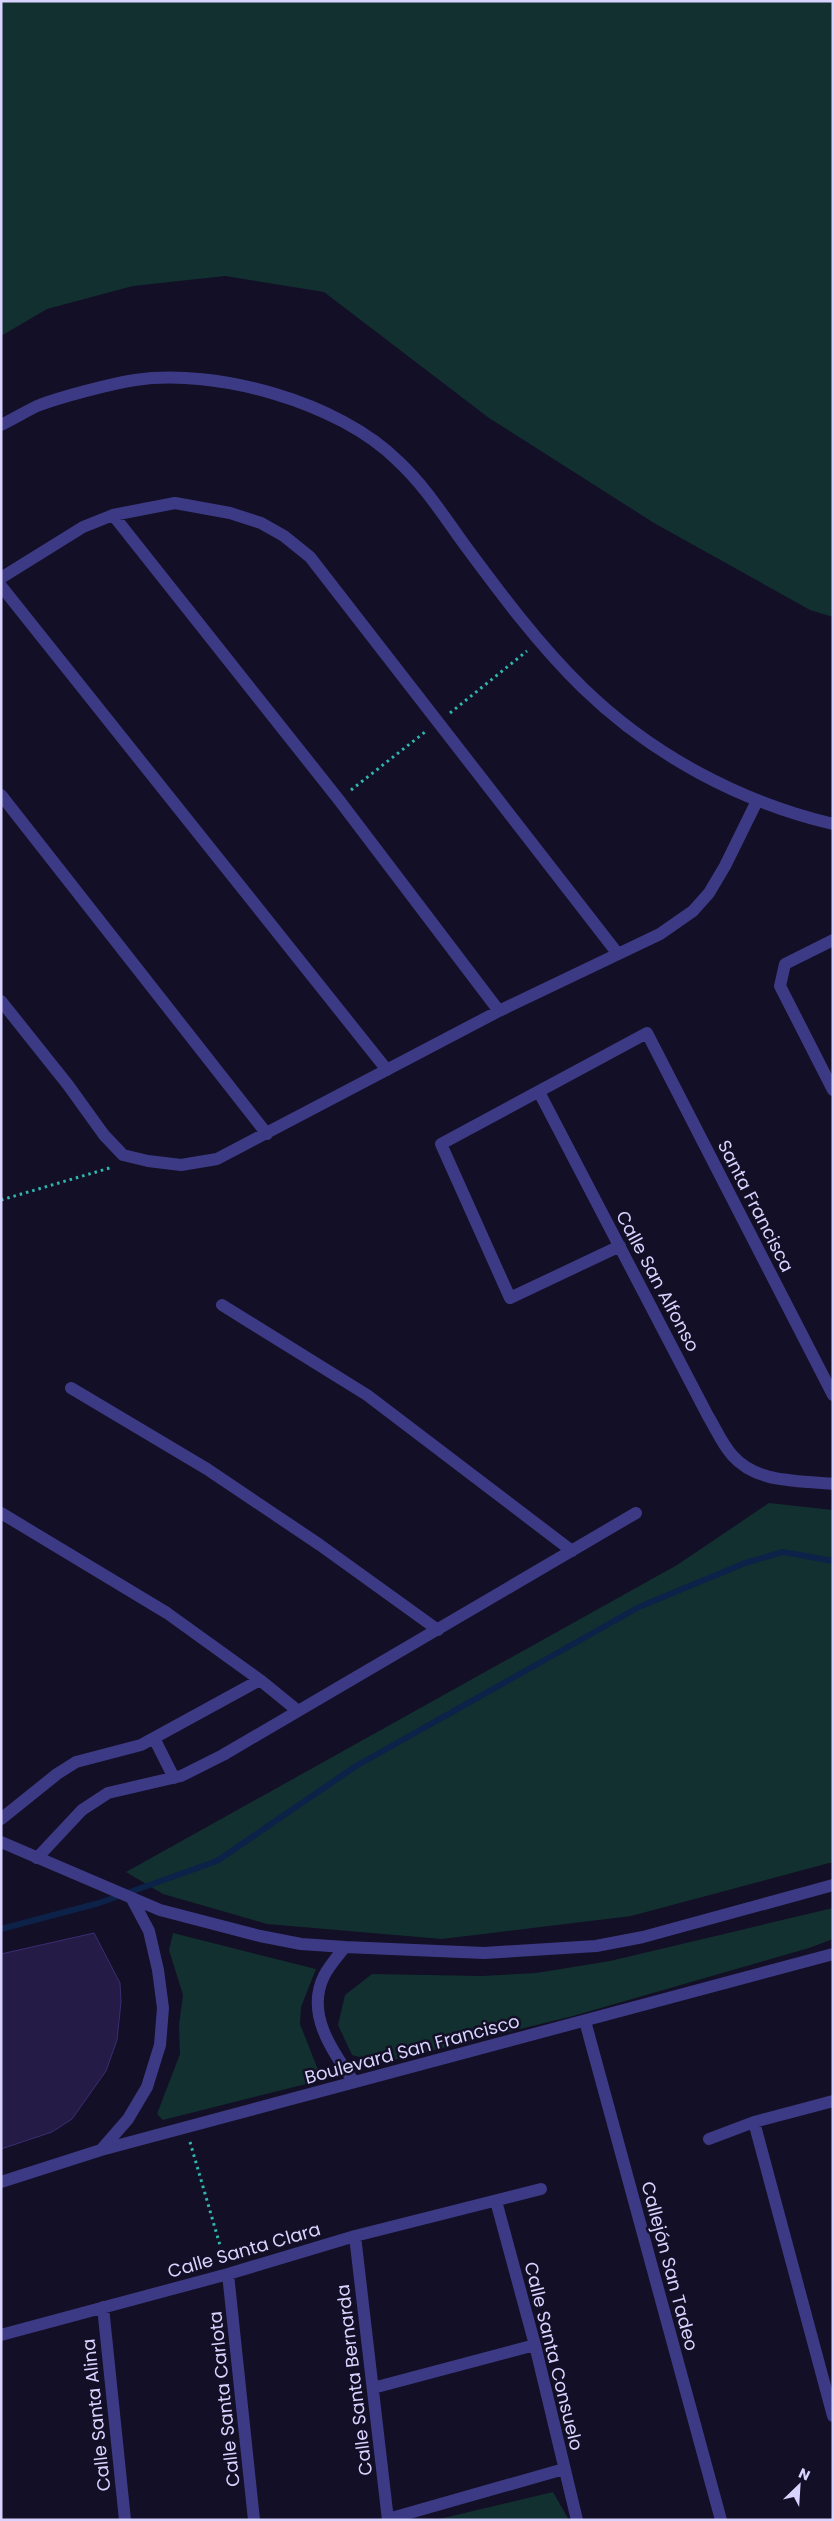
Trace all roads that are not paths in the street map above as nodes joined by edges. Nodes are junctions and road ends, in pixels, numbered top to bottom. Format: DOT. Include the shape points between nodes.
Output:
graph roads {
  1 [pos="1,426"];
  2 [pos="113,515"];
  3 [pos="1,578"];
  4 [pos="1,586"];
  5 [pos="1,795"];
  6 [pos="757,801"];
  7 [pos="833,824"];
  8 [pos="833,940"];
  9 [pos="618,954"];
  10 [pos="1,1001"];
  11 [pos="499,1011"];
  12 [pos="387,1070"];
  13 [pos="833,1090"];
  14 [pos="539,1092"];
  15 [pos="267,1134"];
  16 [pos="620,1246"];
  17 [pos="222,1305"];
  18 [pos="71,1388"];
  19 [pos="833,1395"];
  20 [pos="833,1484"];
  21 [pos="1,1513"];
  22 [pos="636,1514"];
  23 [pos="572,1552"];
  24 [pos="438,1630"];
  25 [pos="260,1680"];
  26 [pos="298,1711"];
  27 [pos="154,1738"];
  28 [pos="174,1778"];
  29 [pos="1,1819"];
  30 [pos="1,1842"];
  31 [pos="37,1858"];
  32 [pos="833,1885"];
  33 [pos="132,1899"];
  34 [pos="345,1947"];
  35 [pos="833,1954"];
  36 [pos="585,2021"];
  37 [pos="354,2082"];
  38 [pos="833,2101"];
  39 [pos="754,2122"];
  40 [pos="708,2139"];
  41 [pos="101,2150"];
  42 [pos="1,2182"];
  43 [pos="541,2189"];
  44 [pos="496,2201"];
  45 [pos="355,2236"];
  46 [pos="228,2274"];
  47 [pos="103,2307"];
  48 [pos="1,2335"];
  49 [pos="535,2345"];
  50 [pos="373,2388"];
  51 [pos="833,2416"];
  52 [pos="564,2469"];
  53 [pos="125,2520"];
  54 [pos="254,2520"];
  55 [pos="388,2520"];
  56 [pos="577,2520"];
  57 [pos="721,2520"];
  1 -- 6 [label="street" via="38,406 135,380 186,379 230,384 268,392 321,411 362,432 397,459 423,488 518,617 584,689 622,722 668,754 730,791"];
  2 -- 3 [label="street" via="83,527"];
  2 -- 9 [label="street" via="175,503 230,513 284,536 310,557"];
  2 -- 11 [label="street" via="339,800"];
  4 -- 12 [label="street"];
  5 -- 15 [label="street"];
  6 -- 7 [label="street"];
  6 -- 9 [label="street" via="726,866 693,912 660,934"];
  8 -- 13 [label="street" via="785,964 780,986"];
  9 -- 11 [label="street"];
  10 -- 15 [label="street" via="123,1155 181,1165 217,1158"];
  11 -- 12 [label="street"];
  12 -- 15 [label="street"];
  14 -- 16 [label="street, Calle San Alfonso"];
  14 -- 16 [label="street" via="441,1144 510,1298"];
  14 -- 19 [label="street, Santa Francisca" via="648,1033"];
  16 -- 20 [label="street, Calle San Alfonso" via="731,1454 743,1467 760,1476"];
  17 -- 23 [label="street" via="367,1395"];
  18 -- 24 [label="street" via="207,1469 320,1544"];
  21 -- 25 [label="street" via="167,1613"];
  22 -- 23 [label="street"];
  23 -- 24 [label="street"];
  24 -- 26 [label="street"];
  25 -- 26 [label="street"];
  25 -- 27 [label="street"];
  26 -- 28 [label="street" via="223,1755"];
  27 -- 28 [label="street"];
  27 -- 29 [label="street" via="141,1745 76,1762"];
  28 -- 31 [label="street" via="108,1793 82,1810"];
  30 -- 31 [label="street"];
  31 -- 33 [label="street"];
  32 -- 34 [label="street" via="643,1937 596,1946 484,1953"];
  33 -- 34 [label="street" via="160,1910 260,1936 301,1944"];
  33 -- 41 [label="street" via="149,1931 158,1970 163,2008 160,2045 148,2087 128,2119"];
  34 -- 37 [label="street" via="324,1976 317,1998 327,2041"];
  35 -- 36 [label="street, Boulevard San Francisco"];
  36 -- 37 [label="street, Boulevard San Francisco"];
  36 -- 57 [label="street, Callejón San Tadeo"];
  37 -- 41 [label="street, Boulevard San Francisco"];
  38 -- 39 [label="street"];
  39 -- 40 [label="street"];
  39 -- 51 [label="street"];
  41 -- 42 [label="street, Boulevard San Francisco"];
  43 -- 44 [label="street, Calle Santa Clara"];
  44 -- 45 [label="street, Calle Santa Clara"];
  44 -- 49 [label="street, Calle Santa Consuelo"];
  45 -- 46 [label="street, Calle Santa Clara"];
  45 -- 50 [label="street, Calle Santa Bernarda"];
  46 -- 47 [label="street, Calle Santa Clara"];
  46 -- 54 [label="street, Calle Santa Carlota"];
  47 -- 48 [label="street, Calle Santa Clara"];
  47 -- 53 [label="street, Calle Santa Alina"];
  49 -- 50 [label="street"];
  49 -- 52 [label="street, Calle Santa Consuelo"];
  50 -- 55 [label="street, Calle Santa Bernarda"];
  52 -- 55 [label="street"];
  52 -- 56 [label="street, Calle Santa Consuelo"];
}
